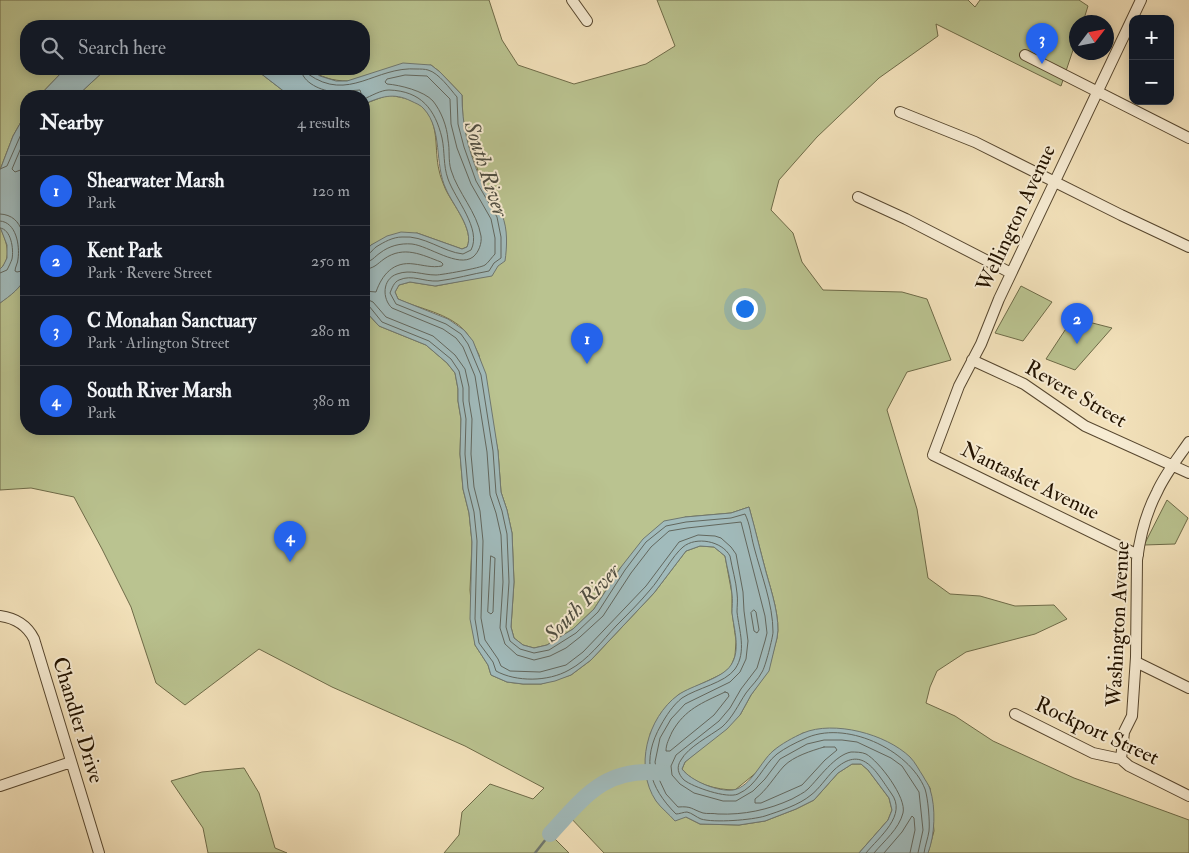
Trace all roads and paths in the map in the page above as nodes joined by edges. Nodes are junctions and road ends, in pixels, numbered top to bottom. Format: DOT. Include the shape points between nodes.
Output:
graph roads {
  1 [pos="572,0"];
  2 [pos="1141,0"];
  3 [pos="587,21"];
  4 [pos="1024,55"];
  5 [pos="1097,92"];
  6 [pos="900,112"];
  7 [pos="1189,138"];
  8 [pos="1054,182"];
  9 [pos="858,197"];
  10 [pos="1189,247"];
  11 [pos="1011,273"];
  12 [pos="972,360"];
  13 [pos="1189,442"];
  14 [pos="934,455"];
  15 [pos="1173,466"];
  16 [pos="1189,473"];
  17 [pos="1138,555"];
  18 [pos="0,616"];
  19 [pos="1136,662"];
  20 [pos="1189,688"];
  21 [pos="1015,714"];
  22 [pos="1121,759"];
  23 [pos="71,762"];
  24 [pos="0,786"];
  25 [pos="1189,796"];
  26 [pos="100,853"];
  1 -- 3 [label="street"];
  2 -- 5 [label="street, Wellington Avenue"];
  4 -- 5 [label="street"];
  5 -- 7 [label="street"];
  5 -- 8 [label="street, Wellington Avenue"];
  6 -- 8 [label="street" via="961,136"];
  8 -- 10 [label="street"];
  8 -- 11 [label="street, Wellington Avenue"];
  9 -- 11 [label="street"];
  11 -- 12 [label="street, Wellington Avenue"];
  12 -- 14 [label="street, Wellington Avenue"];
  12 -- 15 [label="street, Revere Street" via="1024,384 1085,426"];
  13 -- 15 [label="street, Washington Avenue"];
  14 -- 17 [label="street, Nantasket Avenue"];
  15 -- 16 [label="street, Revere Street"];
  15 -- 17 [label="street, Washington Avenue" via="1151,503"];
  17 -- 19 [label="street, Washington Avenue"];
  18 -- 23 [label="street, Chandler Drive" via="26,627 34,639"];
  19 -- 20 [label="street"];
  19 -- 22 [label="street, Washington Avenue" via="1132,716 1124,732"];
  21 -- 22 [label="street, Rockport Street" via="1093,753"];
  22 -- 25 [label="street, Rockport Street" via="1128,766"];
  23 -- 24 [label="street"];
  23 -- 26 [label="street, Chandler Drive"];
}
